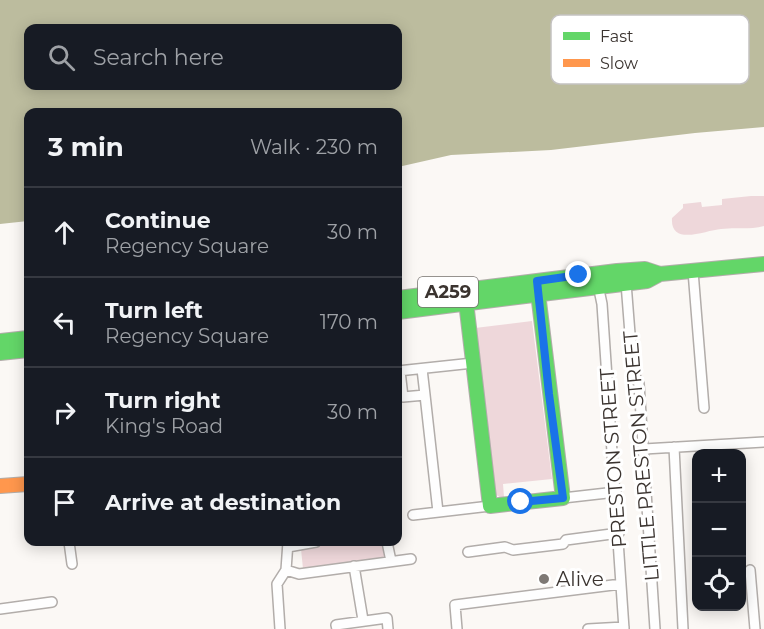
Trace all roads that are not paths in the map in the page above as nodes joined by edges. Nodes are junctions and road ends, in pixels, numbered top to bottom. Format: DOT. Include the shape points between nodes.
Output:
graph roads {
  1 [pos="764,264"];
  2 [pos="693,270"];
  3 [pos="660,274"];
  4 [pos="558,278"];
  5 [pos="626,283"];
  6 [pos="600,287"];
  7 [pos="537,288"];
  8 [pos="402,298"];
  9 [pos="466,302"];
  10 [pos="402,311"];
  11 [pos="24,338"];
  12 [pos="0,340"];
  13 [pos="24,350"];
  14 [pos="0,352"];
  15 [pos="473,363"];
  16 [pos="422,369"];
  17 [pos="402,371"];
  18 [pos="402,390"];
  19 [pos="425,394"];
  20 [pos="714,407"];
  21 [pos="764,442"];
  22 [pos="674,447"];
  23 [pos="644,449"];
  24 [pos="24,484"];
  25 [pos="0,486"];
  26 [pos="616,492"];
  27 [pos="563,498"];
  28 [pos="490,506"];
  29 [pos="438,512"];
  30 [pos="413,515"];
  31 [pos="618,533"];
  32 [pos="70,546"];
  33 [pos="288,546"];
  34 [pos="388,546"];
  35 [pos="468,552"];
  36 [pos="411,559"];
  37 [pos="391,561"];
  38 [pos="72,564"];
  39 [pos="354,566"];
  40 [pos="286,570"];
  41 [pos="750,570"];
  42 [pos="621,584"];
  43 [pos="52,602"];
  44 [pos="0,609"];
  45 [pos="363,620"];
  46 [pos="624,628"];
  47 [pos="280,629"];
  48 [pos="337,629"];
  49 [pos="388,629"];
  50 [pos="457,629"];
  51 [pos="588,629"];
  52 [pos="655,629"];
  53 [pos="683,629"];
  54 [pos="755,629"];
  1 -- 2 [label="main road, A259"];
  2 -- 3 [label="main road, A259"];
  2 -- 20 [label="street" via="700,408"];
  3 -- 4 [label="main road, A259" via="645,269"];
  3 -- 5 [label="main road, A259"];
  4 -- 6 [label="street" via="596,282"];
  4 -- 7 [label="main road, A259"];
  5 -- 6 [label="main road, A259"];
  5 -- 23 [label="street, LITTLE PRESTON STREET"];
  6 -- 7 [label="main road, A259"];
  6 -- 26 [label="street, PRESTON STREET"];
  7 -- 8 [label="main road, A259"];
  7 -- 9 [label="main road, A259"];
  7 -- 27 [label="main road"];
  9 -- 10 [label="main road, A259"];
  9 -- 15 [label="main road"];
  11 -- 12 [label="main road"];
  13 -- 14 [label="main road"];
  15 -- 16 [label="street"];
  15 -- 28 [label="main road"];
  16 -- 17 [label="street"];
  16 -- 19 [label="street"];
  18 -- 19 [label="street" via="403,397"];
  19 -- 29 [label="street"];
  21 -- 22 [label="street"];
  22 -- 23 [label="street"];
  22 -- 53 [label="street"];
  23 -- 52 [label="street, LITTLE PRESTON STREET"];
  24 -- 25 [label="main road"];
  26 -- 27 [label="street"];
  26 -- 31 [label="street, PRESTON STREET"];
  27 -- 28 [label="main road"];
  28 -- 29 [label="street"];
  29 -- 30 [label="street"];
  31 -- 35 [label="street" via="533,548"];
  31 -- 42 [label="street, PRESTON STREET"];
  32 -- 38 [label="street"];
  33 -- 40 [label="street"];
  34 -- 37 [label="street"];
  36 -- 37 [label="street"];
  37 -- 39 [label="street"];
  39 -- 40 [label="street" via="299,574"];
  39 -- 45 [label="street"];
  40 -- 47 [label="street" via="277,584"];
  41 -- 54 [label="street"];
  42 -- 46 [label="street, PRESTON STREET"];
  42 -- 50 [label="street" via="455,605"];
  43 -- 44 [label="street"];
  45 -- 48 [label="street" via="336,625"];
  45 -- 49 [label="street" via="387,618"];
  46 -- 51 [label="street"];
}
